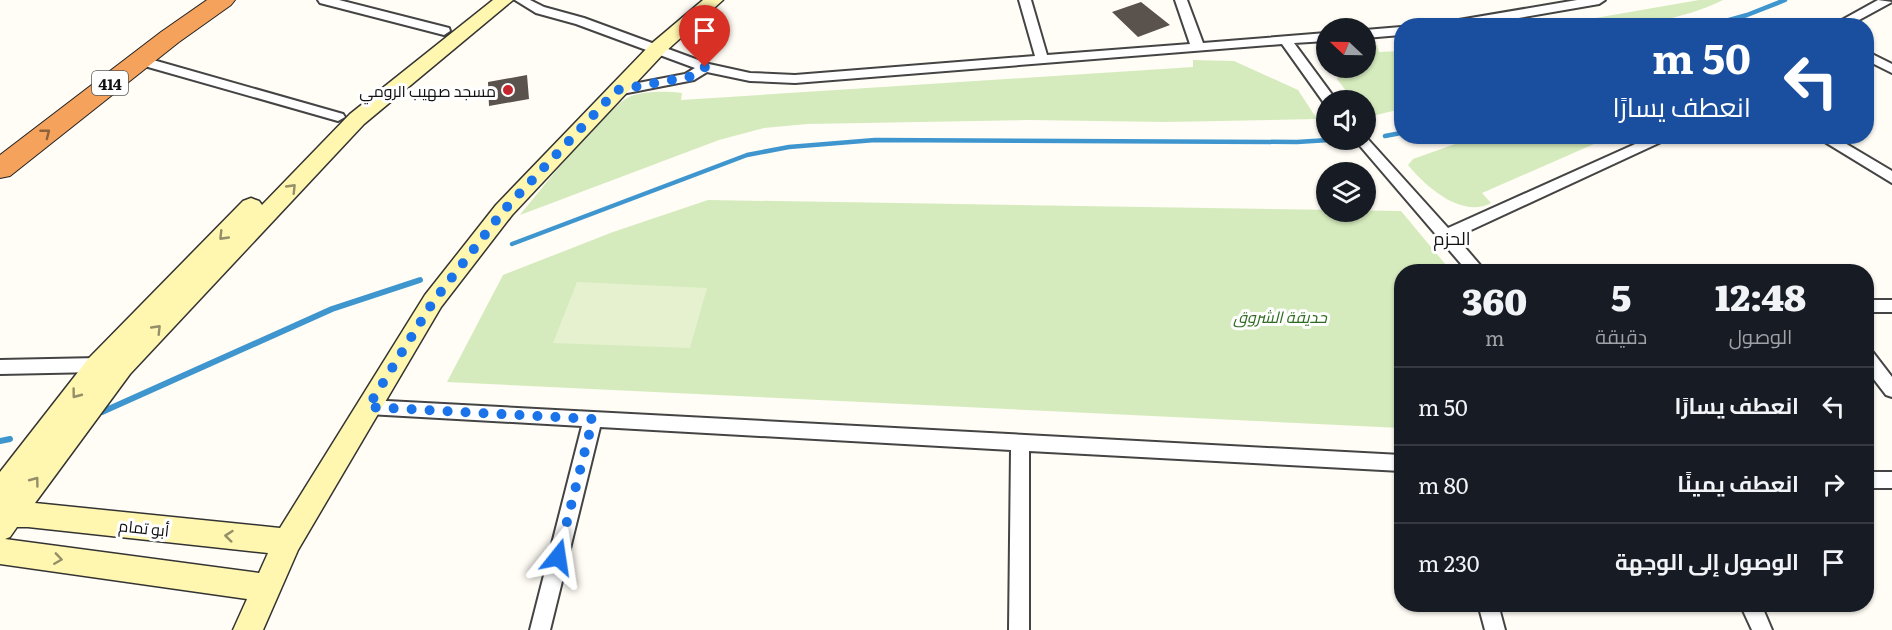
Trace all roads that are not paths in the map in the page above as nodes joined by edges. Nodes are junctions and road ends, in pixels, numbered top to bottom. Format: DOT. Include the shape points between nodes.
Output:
graph roads {
  1 [pos="194,0"];
  2 [pos="223,0"];
  3 [pos="324,0"];
  4 [pos="370,0"];
  5 [pos="483,0"];
  6 [pos="504,0"];
  7 [pos="521,0"];
  8 [pos="714,0"];
  9 [pos="1025,0"];
  10 [pos="1181,0"];
  11 [pos="1599,0"];
  12 [pos="1887,0"];
  13 [pos="357,9"];
  14 [pos="1494,18"];
  15 [pos="1852,18"];
  16 [pos="444,31"];
  17 [pos="1394,32"];
  18 [pos="1376,33"];
  19 [pos="1316,38"];
  20 [pos="1285,40"];
  21 [pos="1198,47"];
  22 [pos="658,48"];
  23 [pos="1042,59"];
  24 [pos="1874,59"];
  25 [pos="139,60"];
  26 [pos="705,67"];
  27 [pos="1892,69"];
  28 [pos="617,90"];
  29 [pos="1322,90"];
  30 [pos="338,117"];
  31 [pos="0,143"];
  32 [pos="1649,144"];
  33 [pos="1835,144"];
  34 [pos="1371,150"];
  35 [pos="0,169"];
  36 [pos="1892,178"];
  37 [pos="1446,236"];
  38 [pos="1471,264"];
  39 [pos="1874,306"];
  40 [pos="1892,306"];
  41 [pos="98,365"];
  42 [pos="1874,366"];
  43 [pos="0,367"];
  44 [pos="1892,390"];
  45 [pos="368,407"];
  46 [pos="593,419"];
  47 [pos="1020,442"];
  48 [pos="1394,463"];
  49 [pos="1874,480"];
  50 [pos="1892,480"];
  51 [pos="2,512"];
  52 [pos="287,542"];
  53 [pos="0,551"];
  54 [pos="266,588"];
  55 [pos="1490,612"];
  56 [pos="1754,612"];
  57 [pos="248,630"];
  58 [pos="540,630"];
  59 [pos="1019,630"];
  60 [pos="1495,630"];
  61 [pos="1762,630"];
  1 -- 31 [label="highway, 414"];
  2 -- 25 [label="highway, 414"];
  3 -- 13 [label="street"];
  4 -- 13 [label="street"];
  5 -- 16 [label="street"];
  51 -- 6 [label="street, one-way" via="121,367 357,119"];
  7 -- 22 [label="street" via="540,10"];
  8 -- 22 [label="street"];
  9 -- 23 [label="street"];
  10 -- 21 [label="street"];
  11 -- 14 [label="street"];
  12 -- 15 [label="street"];
  13 -- 16 [label="street"];
  16 -- 30 [label="street"];
  17 -- 18 [label="street"];
  19 -- 20 [label="street"];
  20 -- 21 [label="street"];
  20 -- 29 [label="street"];
  21 -- 23 [label="street"];
  22 -- 26 [label="street"];
  22 -- 28 [label="street"];
  23 -- 26 [label="street" via="795,79 750,77"];
  24 -- 27 [label="street"];
  25 -- 30 [label="street"];
  35 -- 25 [label="highway, 414, one-way"];
  26 -- 28 [label="street" via="689,77"];
  28 -- 45 [label="street" via="504,210 433,302"];
  30 -- 41 [label="street, one-way"];
  32 -- 37 [label="street"];
  33 -- 36 [label="street"];
  34 -- 37 [label="street"];
  37 -- 38 [label="street"];
  39 -- 40 [label="street"];
  41 -- 43 [label="street"];
  41 -- 51 [label="street, one-way"];
  42 -- 44 [label="street"];
  45 -- 46 [label="street"];
  45 -- 52 [label="street"];
  46 -- 47 [label="street"];
  46 -- 58 [label="street"];
  47 -- 48 [label="street"];
  47 -- 59 [label="street"];
  49 -- 50 [label="street"];
  52 -- 51 [label="street, أبو تمام, one-way"];
  52 -- 54 [label="street"];
  53 -- 54 [label="street, one-way"];
  54 -- 57 [label="street"];
  55 -- 60 [label="street"];
  56 -- 61 [label="street"];
}
